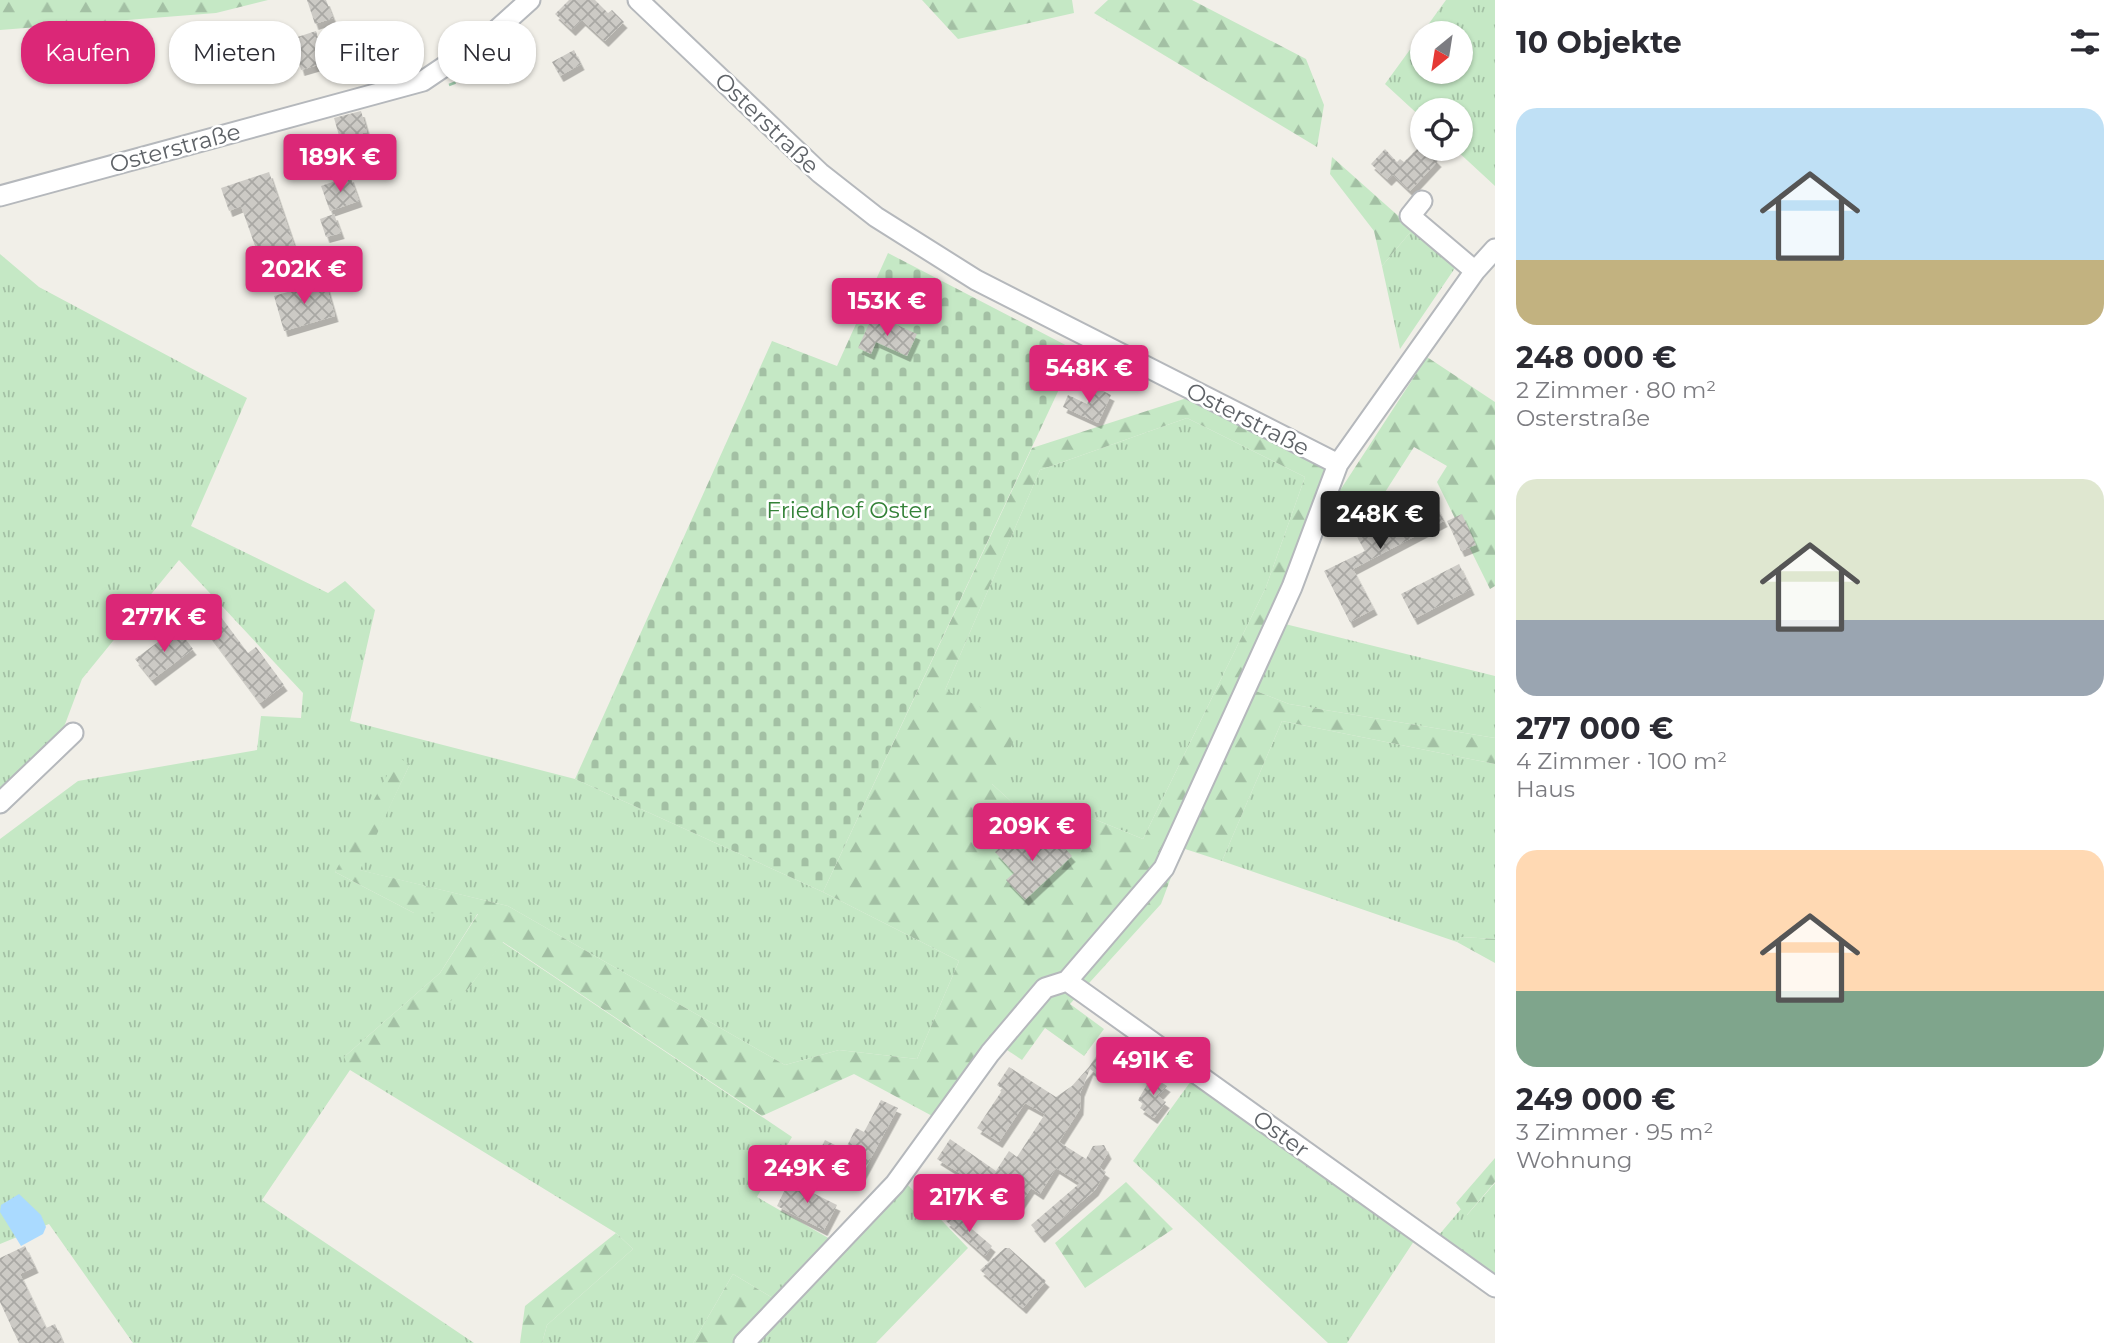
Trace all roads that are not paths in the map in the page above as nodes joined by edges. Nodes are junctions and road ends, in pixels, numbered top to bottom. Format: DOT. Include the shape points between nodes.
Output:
graph roads {
  1 [pos="530,0"];
  2 [pos="638,0"];
  3 [pos="0,196"];
  4 [pos="1422,201"];
  5 [pos="1495,249"];
  6 [pos="1475,271"];
  7 [pos="1338,464"];
  8 [pos="73,733"];
  9 [pos="0,803"];
  10 [pos="1068,981"];
  11 [pos="1495,1287"];
  12 [pos="744,1343"];
  1 -- 3 [label="street, Osterstraße" via="491,35 423,80"];
  2 -- 7 [label="street, Osterstraße" via="820,173 876,217 987,286"];
  4 -- 6 [label="street" via="1410,216"];
  5 -- 6 [label="street, Osterstraße"];
  6 -- 7 [label="street, Osterstraße"];
  7 -- 10 [label="street" via="1292,587 1164,868"];
  8 -- 9 [label="street"];
  10 -- 11 [label="street, Oster"];
  10 -- 12 [label="street" via="1045,988 990,1052 895,1184"];
}
